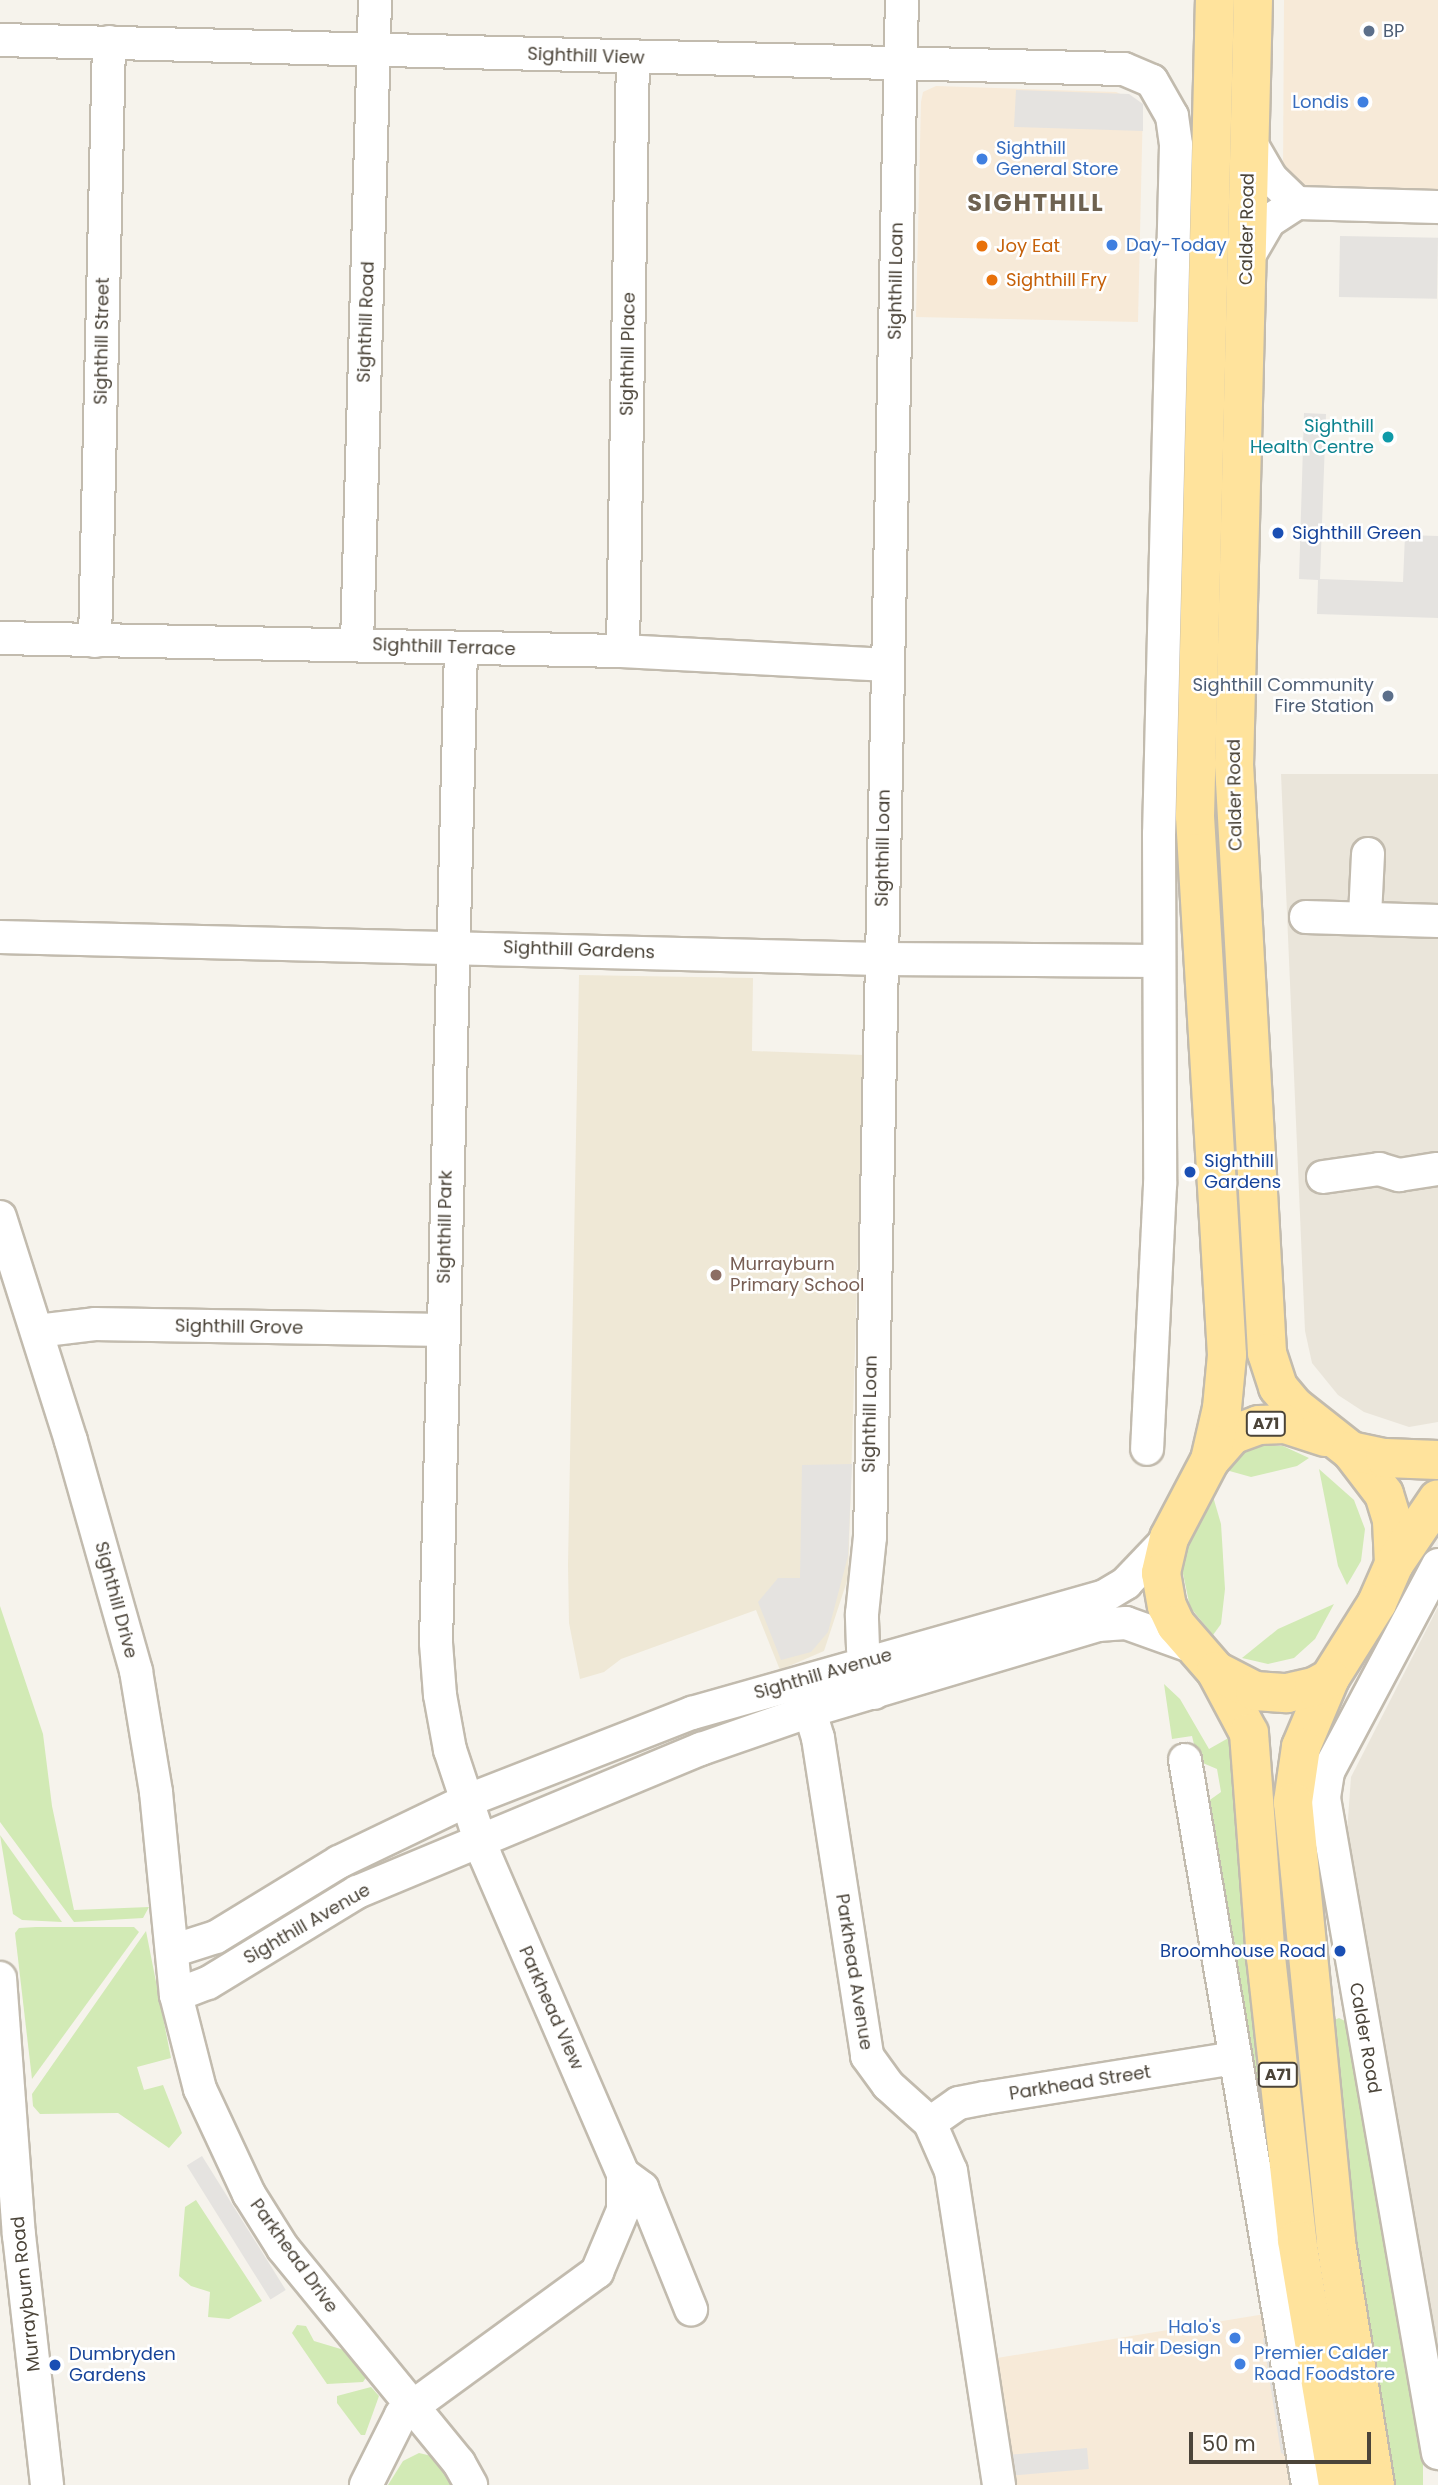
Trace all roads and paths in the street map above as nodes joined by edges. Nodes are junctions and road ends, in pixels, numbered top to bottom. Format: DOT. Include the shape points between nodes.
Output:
graph roads {
  1 [pos="375,0"];
  2 [pos="902,0"];
  3 [pos="1215,0"];
  4 [pos="1253,0"];
  5 [pos="0,40"];
  6 [pos="109,42"];
  7 [pos="374,49"];
  8 [pos="634,57"];
  9 [pos="901,64"];
  10 [pos="1249,140"];
  11 [pos="1297,203"];
  12 [pos="1438,207"];
  13 [pos="1247,259"];
  14 [pos="0,639"];
  15 [pos="95,640"];
  16 [pos="357,644"];
  17 [pos="461,648"];
  18 [pos="623,651"];
  19 [pos="887,665"];
  20 [pos="1368,854"];
  21 [pos="1365,916"];
  22 [pos="1306,918"];
  23 [pos="1438,921"];
  24 [pos="0,937"];
  25 [pos="452,946"];
  26 [pos="880,959"];
  27 [pos="1158,961"];
  28 [pos="1438,1169"];
  29 [pos="1323,1177"];
  30 [pos="0,1217"];
  31 [pos="443,1330"];
  32 [pos="37,1331"];
  33 [pos="1342,1445"];
  34 [pos="1147,1449"];
  35 [pos="1210,1460"];
  36 [pos="1438,1460"];
  37 [pos="1438,1499"];
  38 [pos="1169,1538"];
  39 [pos="1394,1564"];
  40 [pos="1438,1565"];
  41 [pos="1205,1659"];
  42 [pos="865,1662"];
  43 [pos="1330,1678"];
  44 [pos="801,1681"];
  45 [pos="874,1693"];
  46 [pos="810,1711"];
  47 [pos="655,1727"];
  48 [pos="669,1762"];
  49 [pos="1194,1776"];
  50 [pos="466,1801"];
  51 [pos="480,1841"];
  52 [pos="172,1951"];
  53 [pos="0,1978"];
  54 [pos="176,1995"];
  55 [pos="1235,2058"];
  56 [pos="930,2123"];
  57 [pos="6,2126"];
  58 [pos="624,2174"];
  59 [pos="691,2309"];
  60 [pos="412,2406"];
  61 [pos="1438,2453"];
  62 [pos="47,2485"];
  63 [pos="366,2485"];
  64 [pos="471,2485"];
  65 [pos="999,2485"];
  66 [pos="1308,2485"];
  67 [pos="1338,2485"];
  68 [pos="1375,2485"];
  1 -- 7 [label="street, Sighthill Road"];
  2 -- 9 [label="street, Sighthill Loan"];
  3 -- 35 [label="main road, A71" via="1195,816 1227,1355 1223,1408"];
  4 -- 10 [label="main road, Calder Road / A71"];
  5 -- 6 [label="street, Sighthill View"];
  6 -- 7 [label="street, Sighthill View"];
  6 -- 15 [label="street, Sighthill Street"];
  7 -- 8 [label="street, Sighthill View"];
  7 -- 16 [label="street, Sighthill Road"];
  8 -- 9 [label="street, Sighthill View"];
  8 -- 18 [label="street, Sighthill Place"];
  9 -- 19 [label="street, Sighthill Loan"];
  9 -- 27 [label="street, Sighthill View" via="1124,69 1152,81 1163,95 1176,145"];
  10 -- 11 [label="street" via="1271,178"];
  10 -- 13 [label="main road, Calder Road / A71"];
  11 -- 12 [label="street"];
  11 -- 13 [label="street" via="1269,221"];
  13 -- 33 [label="main road, Calder Road / A71" via="1235,820 1267,1353 1278,1387"];
  14 -- 15 [label="street, Sighthill Terrace"];
  15 -- 16 [label="street, Sighthill Terrace"];
  16 -- 17 [label="street, Sighthill Terrace"];
  17 -- 18 [label="street, Sighthill Terrace"];
  17 -- 25 [label="street, Sighthill Park"];
  18 -- 19 [label="street, Sighthill Terrace"];
  19 -- 26 [label="street, Sighthill Loan"];
  20 -- 21 [label="street"];
  21 -- 22 [label="street"];
  21 -- 23 [label="street"];
  24 -- 25 [label="street, Sighthill Gardens"];
  25 -- 26 [label="street, Sighthill Gardens"];
  25 -- 31 [label="street, Sighthill Park"];
  26 -- 27 [label="street, Sighthill Gardens"];
  26 -- 42 [label="street, Sighthill Loan" via="870,1537 862,1615"];
  27 -- 34 [label="street" via="1162,1383"];
  28 -- 29 [label="street" via="1399,1175 1379,1169"];
  30 -- 32 [label="street, Sighthill Drive"];
  31 -- 32 [label="street, Sighthill Grove" via="95,1324"];
  31 -- 50 [label="street, Sighthill Park" via="436,1643 450,1750"];
  32 -- 52 [label="street, Sighthill Drive" via="136,1671 156,1792"];
  33 -- 35 [label="main road, A71" via="1284,1424 1259,1424 1232,1435"];
  33 -- 36 [label="main road" via="1396,1460"];
  33 -- 39 [label="main road, Calder Road / A71" via="1384,1494 1392,1521"];
  35 -- 38 [label="main road, A71"];
  37 -- 39 [label="main road"];
  38 -- 41 [label="main road, A71" via="1161,1573 1167,1606"];
  38 -- 42 [label="street, Sighthill Avenue" via="1126,1583 1103,1597"];
  39 -- 43 [label="main road, Calder Road / A71" via="1364,1626"];
  40 -- 61 [label="street, Calder Road" via="1328,1772 1324,1798"];
  41 -- 43 [label="main road" via="1255,1691 1287,1693"];
  41 -- 45 [label="street, Sighthill Avenue" via="1126,1623 1098,1625"];
  41 -- 67 [label="main road, A71" via="1249,1733 1266,1957 1297,2240"];
  42 -- 44 [label="street, Sighthill Avenue"];
  42 -- 45 [label="street, Sighthill Loan"];
  43 -- 68 [label="main road, Calder Road / A71" via="1301,1747 1293,1802 1336,2242"];
  44 -- 46 [label="street, Parkhead Avenue"];
  44 -- 47 [label="street, Sighthill Avenue"];
  45 -- 46 [label="street, Sighthill Avenue"];
  46 -- 48 [label="street, Sighthill Avenue"];
  46 -- 56 [label="street, Parkhead Avenue" via="867,2056 888,2085"];
  47 -- 48 [label="street"];
  47 -- 50 [label="street, Sighthill Avenue"];
  48 -- 51 [label="street, Sighthill Avenue"];
  49 -- 55 [label="street"];
  50 -- 51 [label="street"];
  50 -- 52 [label="street, Sighthill Avenue" via="340,1862 216,1937"];
  51 -- 54 [label="street, Sighthill Avenue" via="358,1892 208,1983"];
  51 -- 58 [label="street, Parkhead View"];
  52 -- 54 [label="street, Sighthill Drive"];
  53 -- 57 [label="street, Murrayburn Road"];
  54 -- 60 [label="street, Parkhead Drive" via="200,2089 249,2194 316,2291"];
  55 -- 56 [label="street, Parkhead Street" via="959,2103"];
  55 -- 66 [label="street"];
  56 -- 65 [label="street, Parkhead Avenue" via="951,2171"];
  57 -- 62 [label="street, Murrayburn Road"];
  58 -- 59 [label="street, Parkhead View" via="642,2188"];
  58 -- 60 [label="street, Parkhead View" via="623,2210 597,2272"];
  60 -- 63 [label="street, Parkhead View" via="389,2433"];
  60 -- 64 [label="street, Parkhead Drive" via="459,2463"];
}
